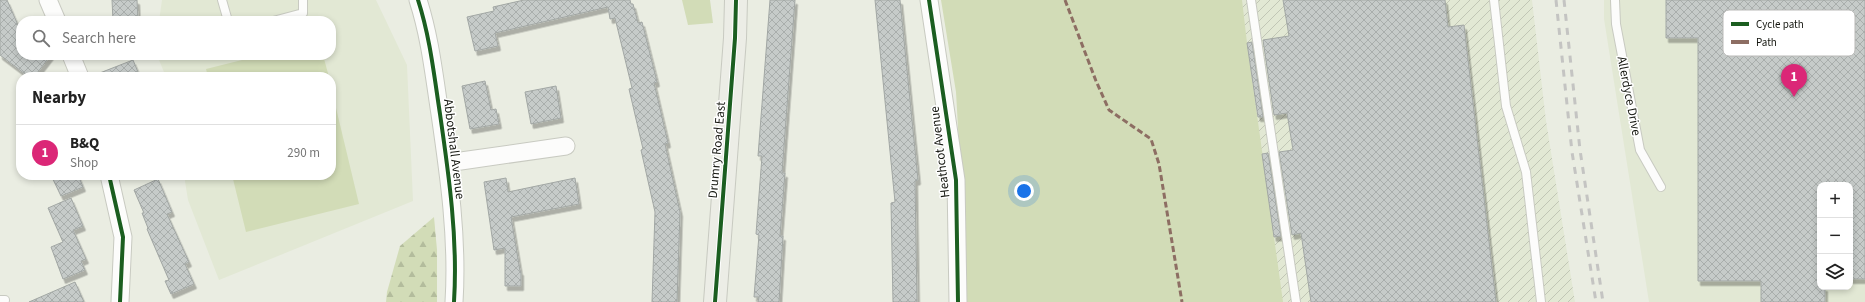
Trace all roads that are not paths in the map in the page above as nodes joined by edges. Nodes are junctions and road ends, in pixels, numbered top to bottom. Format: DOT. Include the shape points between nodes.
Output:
graph roads {
  1 [pos="48,0"];
  2 [pos="222,0"];
  3 [pos="303,0"];
  4 [pos="418,0"];
  5 [pos="736,0"];
  6 [pos="929,0"];
  7 [pos="1251,0"];
  8 [pos="1494,0"];
  9 [pos="1615,0"];
  10 [pos="55,16"];
  11 [pos="227,16"];
  12 [pos="294,16"];
  13 [pos="73,60"];
  14 [pos="78,72"];
  15 [pos="566,146"];
  16 [pos="447,163"];
  17 [pos="110,180"];
  18 [pos="1661,187"];
  19 [pos="120,302"];
  20 [pos="454,302"];
  21 [pos="715,302"];
  22 [pos="958,302"];
  23 [pos="1296,302"];
  24 [pos="1541,302"];
  1 -- 10 [label="street"];
  2 -- 11 [label="lane"];
  3 -- 12 [label="lane" via="303,14"];
  4 -- 16 [label="street, Abbotshall Avenue" via="429,41"];
  5 -- 21 [label="street, Drumry Road East"];
  6 -- 22 [label="street, Heathcot Avenue" via="956,180"];
  7 -- 23 [label="lane"];
  8 -- 24 [label="lane" via="1506,106 1526,172"];
  9 -- 18 [label="lane, Allerdyce Drive" via="1616,24 1640,150"];
  13 -- 14 [label="street"];
  15 -- 16 [label="street, Abbotshall Avenue"];
  16 -- 20 [label="street, Abbotshall Avenue" via="453,219"];
  17 -- 19 [label="street" via="122,237"];
}
